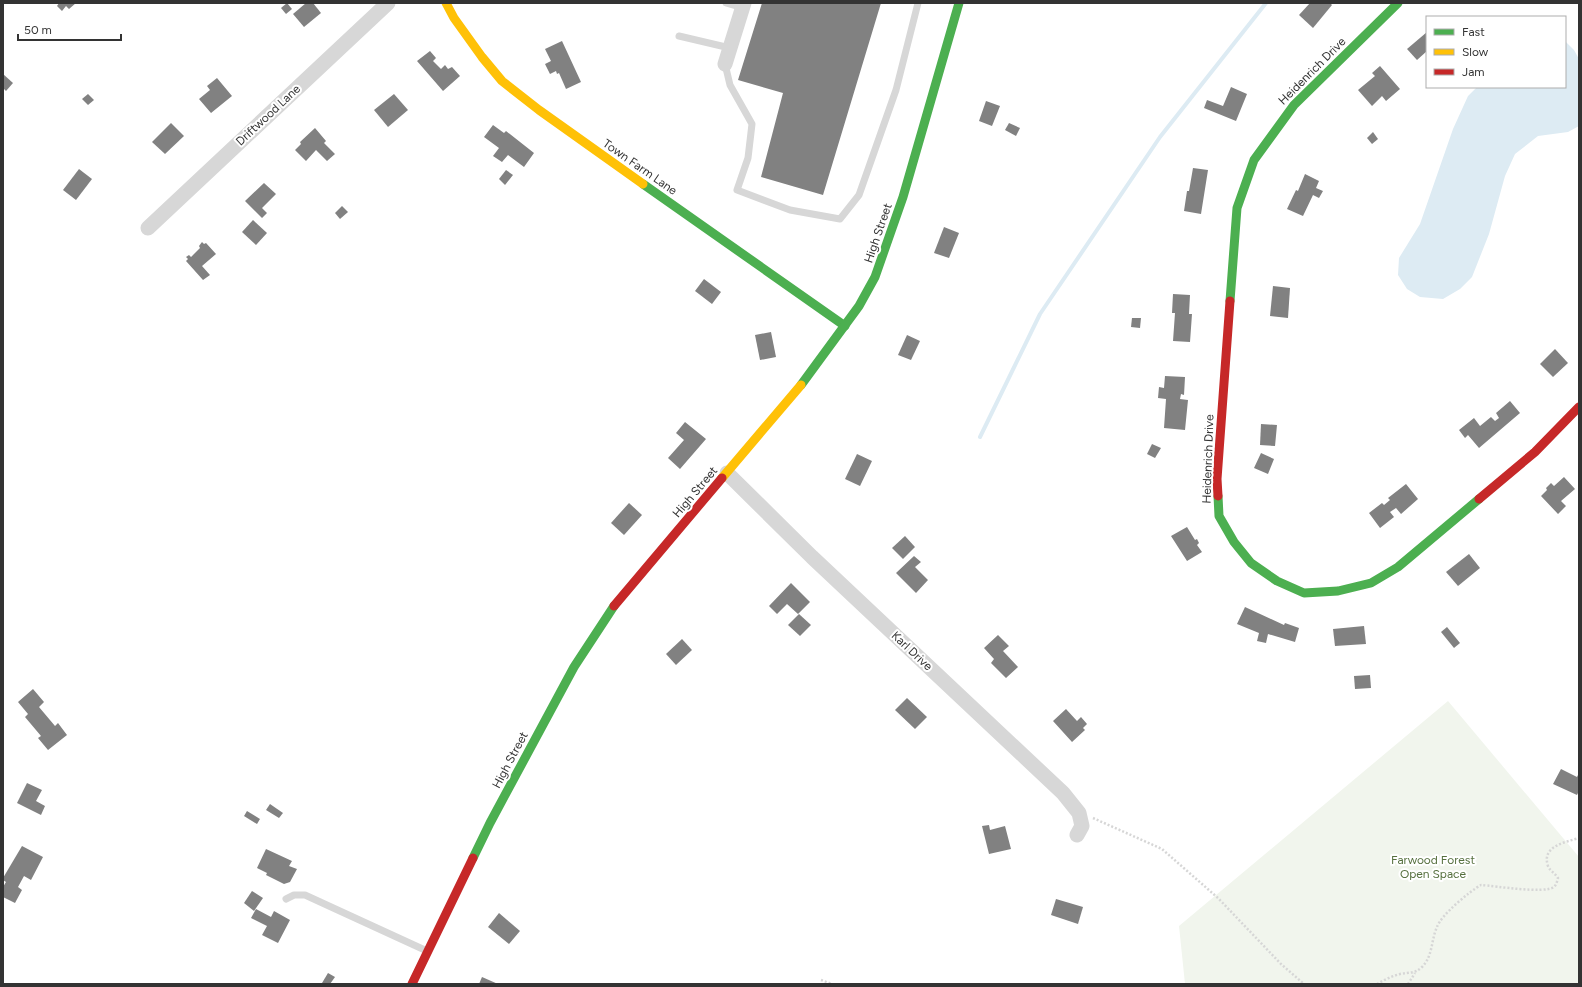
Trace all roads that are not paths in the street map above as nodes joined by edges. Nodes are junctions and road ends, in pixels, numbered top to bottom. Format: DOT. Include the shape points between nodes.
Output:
graph roads {
  1 [pos="388,3"];
  2 [pos="446,3"];
  3 [pos="726,3"];
  4 [pos="918,3"];
  5 [pos="959,3"];
  6 [pos="1398,3"];
  7 [pos="743,5"];
  8 [pos="679,36"];
  9 [pos="730,48"];
  10 [pos="725,64"];
  11 [pos="148,228"];
  12 [pos="845,326"];
  13 [pos="1579,407"];
  14 [pos="726,473"];
  15 [pos="1076,835"];
  16 [pos="286,898"];
  17 [pos="428,951"];
  18 [pos="412,984"];
  1 -- 11 [label="street, Driftwood Lane"];
  2 -- 12 [label="street, Town Farm Lane" via="458,24 502,81 627,173"];
  3 -- 7 [label="lane"];
  4 -- 10 [label="lane" via="896,90 859,196 840,219 790,210 737,190 748,158 752,124 730,85"];
  5 -- 12 [label="street, High Street" via="888,243 875,278"];
  6 -- 13 [label="street, Heidenrich Drive" via="1294,104 1254,160 1237,208 1217,480 1218,516 1251,563 1284,584 1304,593 1338,591 1371,583 1398,567 1535,452"];
  7 -- 9 [label="street"];
  8 -- 9 [label="lane"];
  9 -- 10 [label="street"];
  12 -- 14 [label="street, High Street" via="809,375"];
  14 -- 15 [label="street, Karl Drive" via="1063,793 1079,813 1082,826"];
  14 -- 17 [label="street, High Street" via="616,604 574,667 490,824"];
  16 -- 17 [label="lane" via="305,895"];
  17 -- 18 [label="street, High Street"];
}
